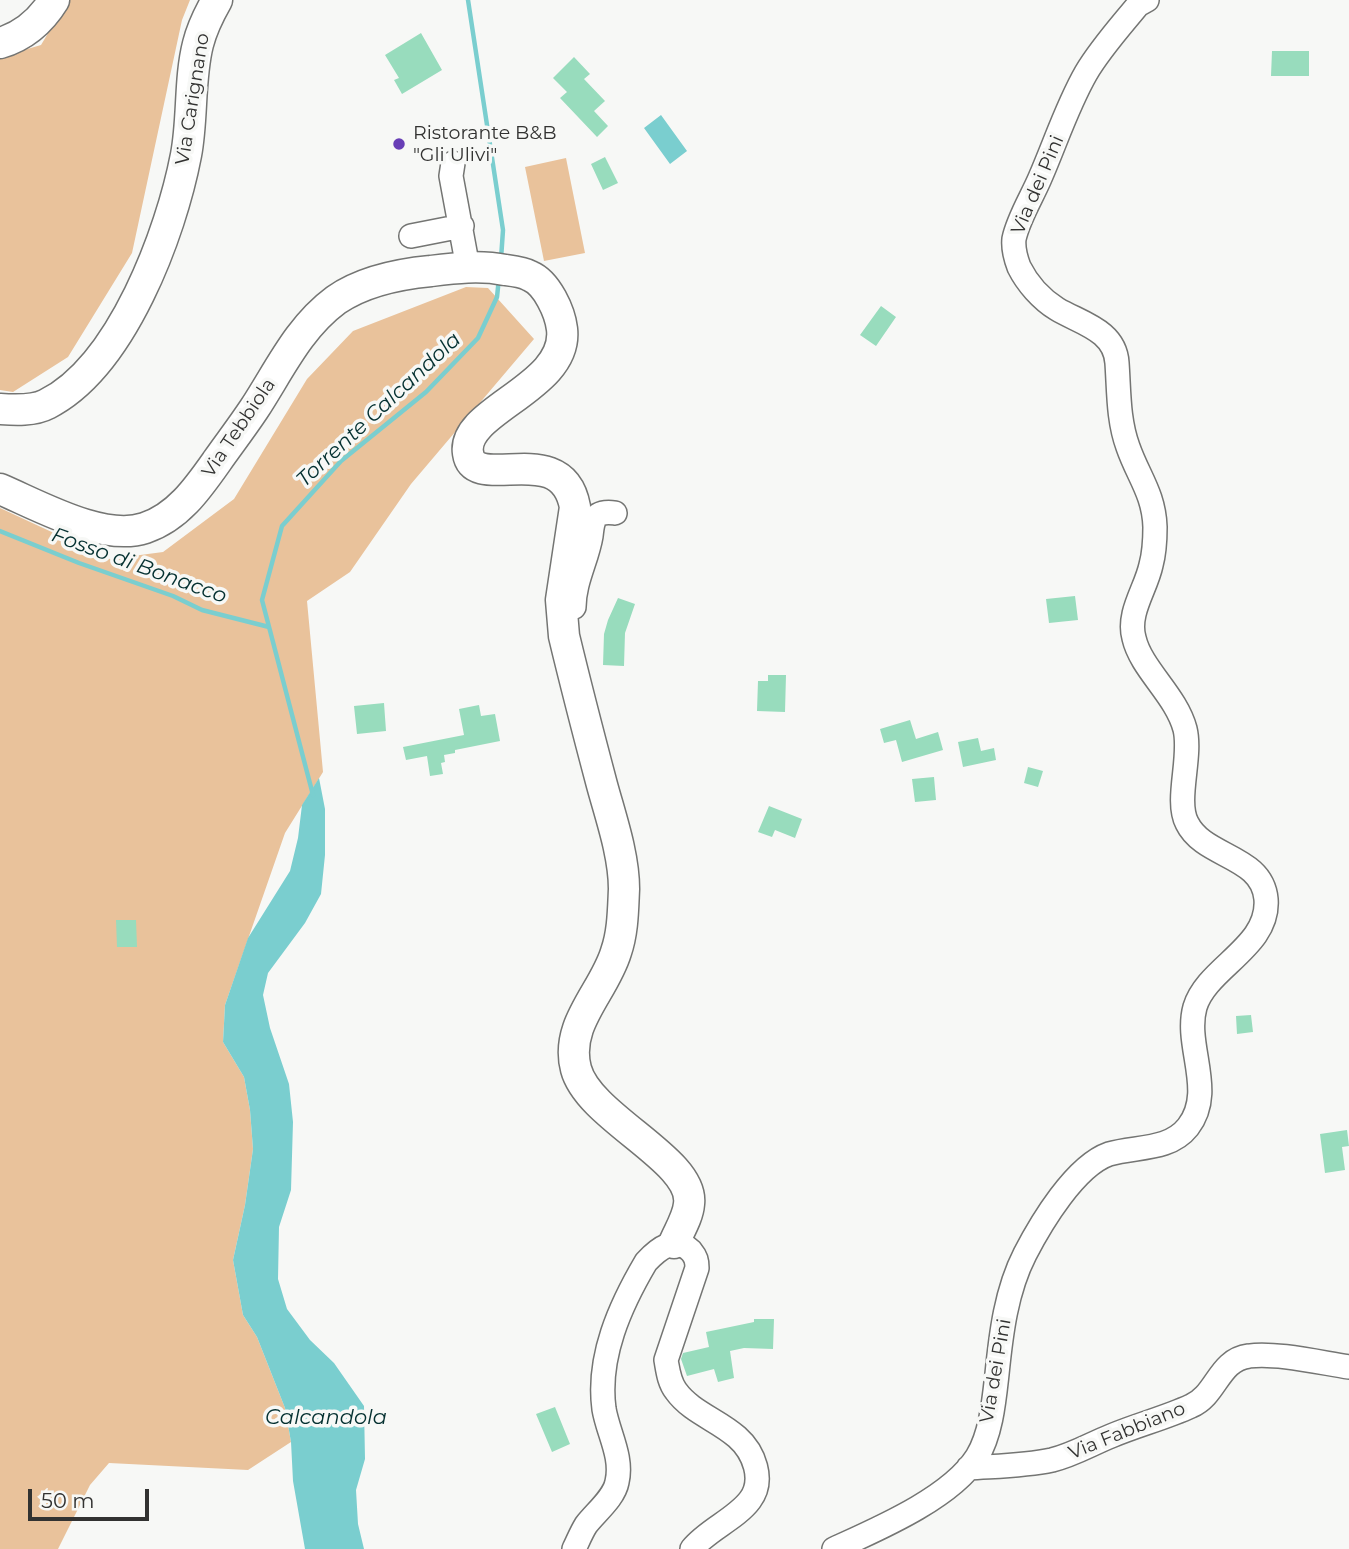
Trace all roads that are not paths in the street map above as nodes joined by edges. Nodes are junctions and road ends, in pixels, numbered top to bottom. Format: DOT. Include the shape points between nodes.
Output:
graph roads {
  1 [pos="54,0"];
  2 [pos="217,0"];
  3 [pos="1147,0"];
  4 [pos="0,43"];
  5 [pos="453,163"];
  6 [pos="462,226"];
  7 [pos="411,236"];
  8 [pos="466,268"];
  9 [pos="0,409"];
  10 [pos="0,489"];
  11 [pos="615,513"];
  12 [pos="574,676"];
  13 [pos="674,1243"];
  14 [pos="1349,1367"];
  15 [pos="968,1468"];
  16 [pos="574,1549"];
  17 [pos="692,1549"];
  18 [pos="834,1549"];
  1 -- 4 [label="main road" via="36,24"];
  2 -- 9 [label="main road, Via Carignano" via="197,45 186,154 170,220 139,295 110,344 64,394 45,405"];
  3 -- 15 [label="street, Via dei Pini" via="1138,5 1086,73 1014,241 1016,260 1026,281 1052,306 1112,343 1117,357 1119,411 1128,448 1152,498 1155,528 1151,566 1132,634 1185,727 1188,749 1183,809 1187,824 1216,851 1251,869 1266,897 1265,909 1250,943 1202,990 1195,1007 1192,1024 1200,1085 1197,1113 1187,1128 1175,1140 1105,1155 1082,1171 1062,1194 1024,1256 1002,1323 993,1407 979,1454"];
  5 -- 6 [label="street" via="451,176"];
  6 -- 7 [label="street"];
  6 -- 8 [label="street"];
  8 -- 10 [label="main road, Via Tebbiola" via="413,273 372,283 337,299 305,327 194,494 146,528 97,530"];
  8 -- 12 [label="main road, Via Tebbiola" via="530,275 545,289 562,328 556,360 483,422 467,450 478,468 536,469 569,486 575,508 561,600"];
  11 -- 12 [label="street" via="598,516 594,522 573,593"];
  12 -- 13 [label="main road" via="624,885 616,952 576,1032 573,1052 585,1090 683,1180 689,1206"];
  13 -- 16 [label="street" via="646,1262 610,1337 604,1407 619,1473 616,1486"];
  13 -- 17 [label="street" via="690,1250 697,1268 666,1360 668,1375 686,1401 737,1437 758,1478 750,1502"];
  14 -- 15 [label="street, Via Fabbiano" via="1249,1356 1226,1367 1206,1398 1070,1455"];
  15 -- 18 [label="street, Via dei Pini" via="916,1508"];
}
